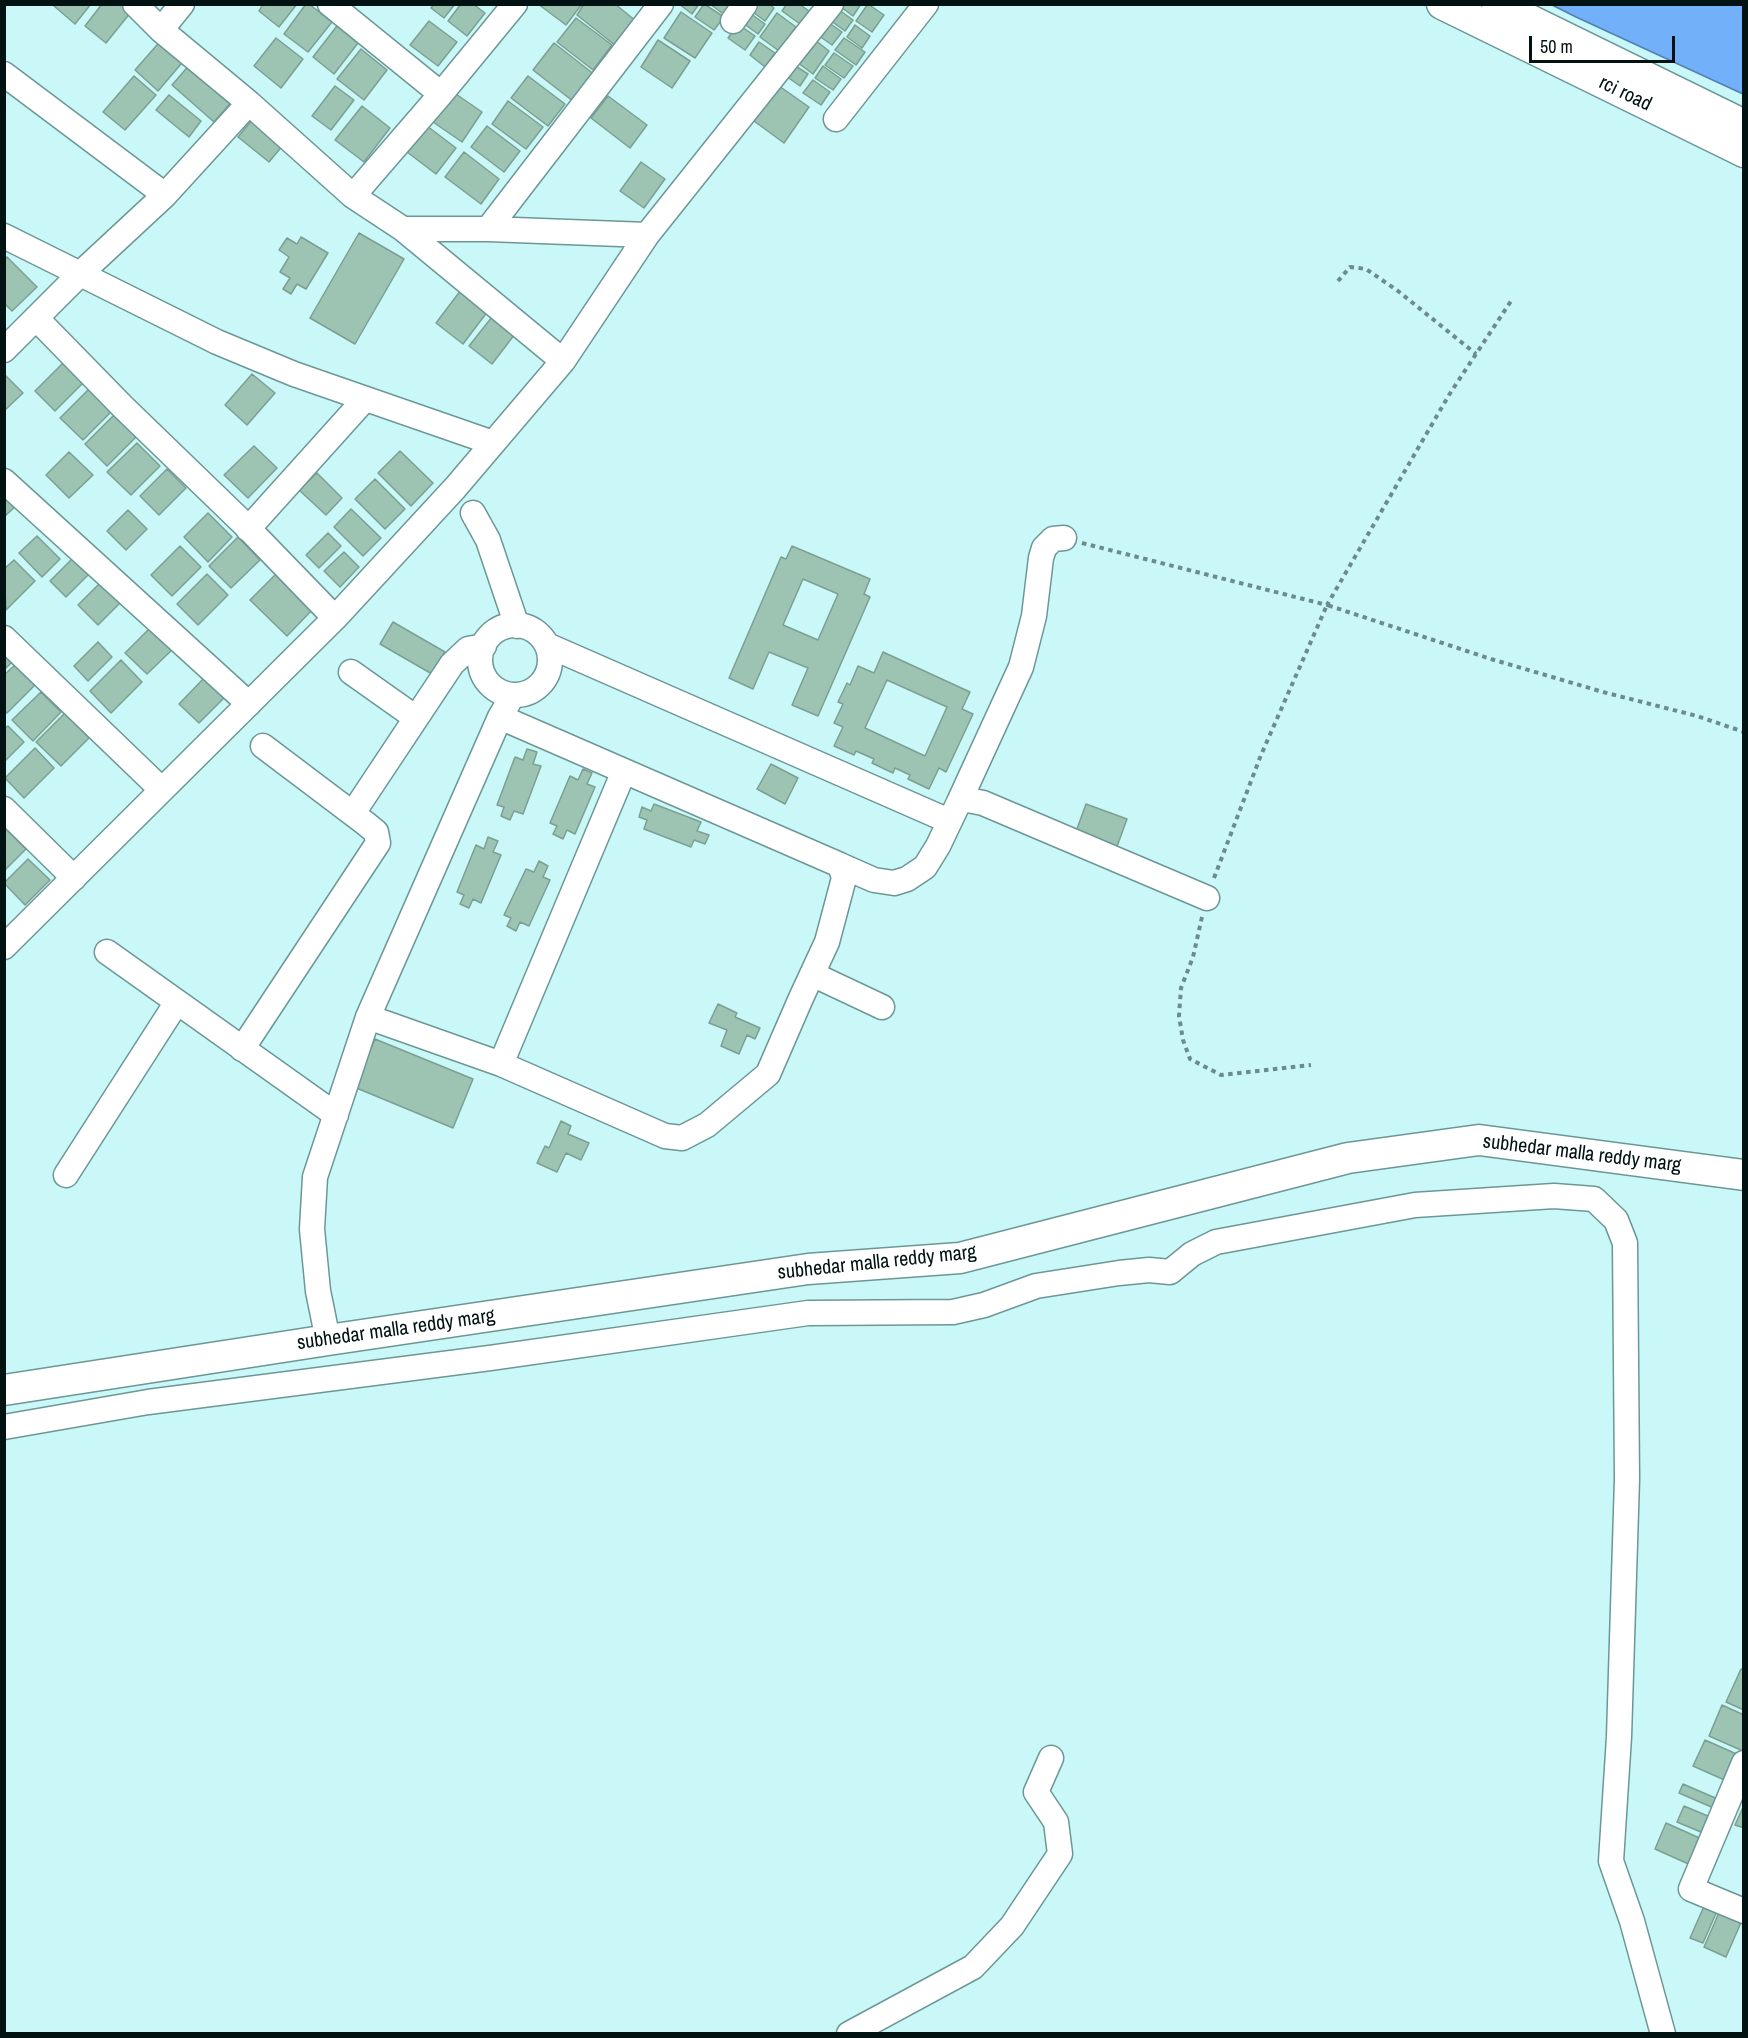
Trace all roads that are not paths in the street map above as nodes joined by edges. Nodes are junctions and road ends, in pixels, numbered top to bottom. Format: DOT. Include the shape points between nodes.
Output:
graph roads {
  1 [pos="135,4"];
  2 [pos="182,4"];
  3 [pos="515,4"];
  4 [pos="661,4"];
  5 [pos="831,4"];
  6 [pos="926,4"];
  7 [pos="1442,4"];
  8 [pos="1497,4"];
  9 [pos="341,8"];
  10 [pos="161,30"];
  11 [pos="4,74"];
  12 [pos="441,94"];
  13 [pos="249,103"];
  14 [pos="836,119"];
  15 [pos="1743,125"];
  16 [pos="1743,152"];
  17 [pos="165,195"];
  18 [pos="353,196"];
  19 [pos="403,229"];
  20 [pos="488,229"];
  21 [pos="647,235"];
  22 [pos="4,236"];
  23 [pos="81,273"];
  24 [pos="36,318"];
  25 [pos="4,350"];
  26 [pos="563,361"];
  27 [pos="365,399"];
  28 [pos="493,443"];
  29 [pos="4,480"];
  30 [pos="473,513"];
  31 [pos="248,528"];
  32 [pos="1064,538"];
  33 [pos="335,618"];
  34 [pos="517,626"];
  35 [pos="4,638"];
  36 [pos="546,645"];
  37 [pos="484,646"];
  38 [pos="351,672"];
  39 [pos="513,695"];
  40 [pos="249,704"];
  41 [pos="500,717"];
  42 [pos="416,718"];
  43 [pos="263,746"];
  44 [pos="624,771"];
  45 [pos="162,790"];
  46 [pos="4,809"];
  47 [pos="954,812"];
  48 [pos="353,813"];
  49 [pos="840,865"];
  50 [pos="74,878"];
  51 [pos="1207,898"];
  52 [pos="4,947"];
  53 [pos="106,952"];
  54 [pos="812,974"];
  55 [pos="177,1002"];
  56 [pos="882,1007"];
  57 [pos="368,1017"];
  58 [pos="242,1049"];
  59 [pos="501,1064"];
  60 [pos="336,1115"];
  61 [pos="66,1175"];
  62 [pos="1743,1175"];
  63 [pos="328,1340"];
  64 [pos="4,1390"];
  65 [pos="4,1426"];
  66 [pos="1051,1758"];
  67 [pos="1743,1763"];
  68 [pos="1738,1790"];
  69 [pos="1743,1911"];
  70 [pos="849,2034"];
  71 [pos="1663,2034"];
  1 -- 10 [label="street"];
  2 -- 10 [label="street"];
  3 -- 12 [label="street"];
  4 -- 20 [label="street"];
  5 -- 21 [label="street"];
  6 -- 14 [label="street"];
  7 -- 16 [label="main road, rci road"];
  8 -- 15 [label="main road, rci road"];
  9 -- 12 [label="street"];
  10 -- 13 [label="street"];
  11 -- 17 [label="street"];
  12 -- 18 [label="street"];
  13 -- 17 [label="street"];
  13 -- 18 [label="street"];
  17 -- 23 [label="street"];
  18 -- 19 [label="street"];
  19 -- 20 [label="street"];
  19 -- 26 [label="street"];
  20 -- 21 [label="street"];
  21 -- 26 [label="street"];
  22 -- 23 [label="street"];
  23 -- 24 [label="street"];
  23 -- 27 [label="street" via="217,342"];
  24 -- 25 [label="street"];
  24 -- 31 [label="street"];
  26 -- 28 [label="street"];
  27 -- 28 [label="street"];
  27 -- 31 [label="street"];
  28 -- 33 [label="street"];
  29 -- 40 [label="street"];
  30 -- 34 [label="street" via="488,540"];
  31 -- 33 [label="street"];
  32 -- 47 [label="street" via="1053,538 1044,548 1034,616 1020,667"];
  33 -- 40 [label="street"];
  34 -- 36 [label="street" via="531,629"];
  34 -- 37 [label="street" via="499,630"];
  35 -- 45 [label="street"];
  36 -- 39 [label="street" via="550,657 544,680 525,694"];
  36 -- 47 [label="street"];
  37 -- 39 [label="street" via="481,667 485,677 491,686"];
  37 -- 42 [label="street" via="468,649 460,656"];
  38 -- 42 [label="street"];
  39 -- 41 [label="street"];
  40 -- 45 [label="street"];
  41 -- 44 [label="street"];
  41 -- 57 [label="street"];
  42 -- 48 [label="street"];
  43 -- 48 [label="street"];
  44 -- 49 [label="street"];
  44 -- 59 [label="street"];
  45 -- 50 [label="street"];
  46 -- 50 [label="street"];
  47 -- 49 [label="street" via="925,867 907,879 894,883 874,880"];
  47 -- 51 [label="street" via="968,800 983,803"];
  48 -- 58 [label="street" via="376,832 378,843"];
  49 -- 54 [label="street" via="844,878 827,942"];
  50 -- 52 [label="street"];
  53 -- 55 [label="street"];
  54 -- 56 [label="street"];
  54 -- 59 [label="street" via="768,1074 707,1125 682,1138 665,1136"];
  55 -- 58 [label="street"];
  55 -- 61 [label="street"];
  57 -- 59 [label="street"];
  57 -- 60 [label="street"];
  58 -- 60 [label="street"];
  60 -- 63 [label="street" via="315,1177 312,1229"];
  62 -- 63 [label="main road, subhedar malla reddy marg" via="1479,1140 1348,1158 960,1258 808,1269"];
  63 -- 64 [label="main road, subhedar malla reddy marg"];
  65 -- 71 [label="street" via="148,1402 808,1312 953,1312 1036,1286 1119,1273 1170,1272 1192,1254 1216,1242 1415,1205 1554,1196 1594,1199 1616,1220 1625,1243 1627,1479 1611,1861"];
  66 -- 70 [label="street" via="1036,1792 1056,1822 1060,1854 1012,1926 973,1967"];
  67 -- 68 [label="street"];
  68 -- 69 [label="street" via="1691,1889"];
}
